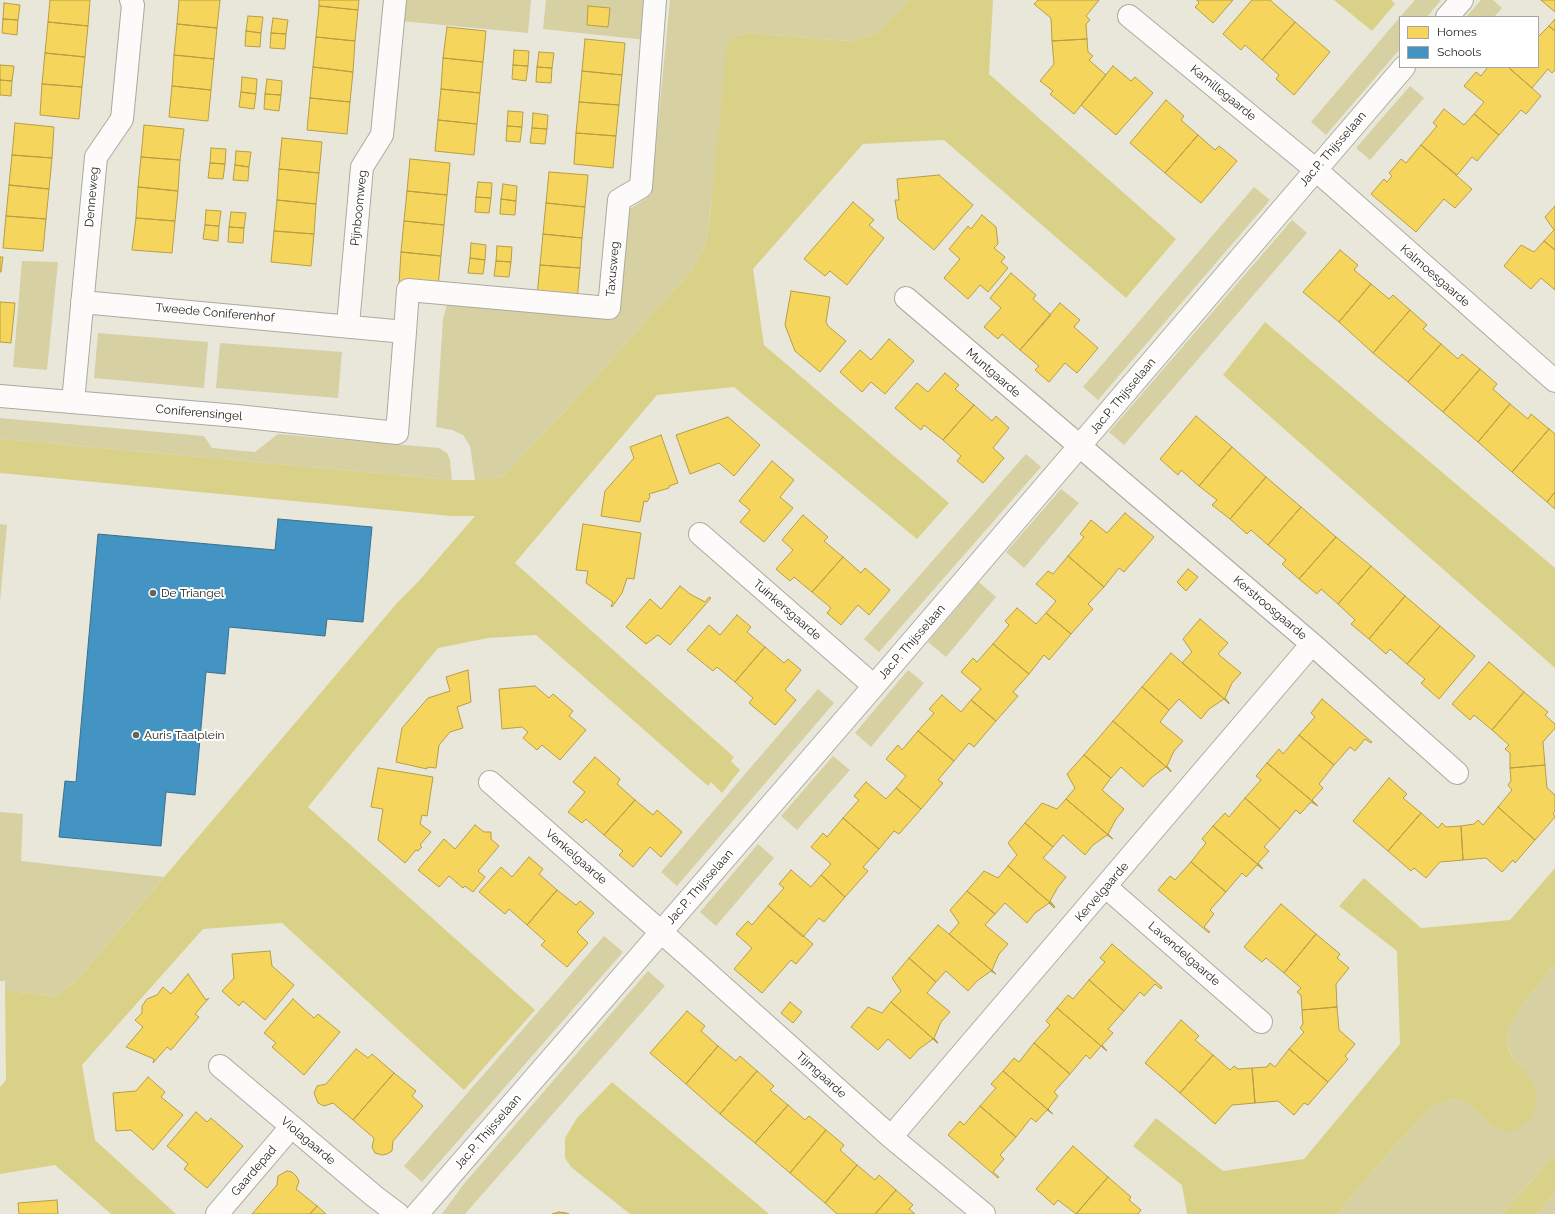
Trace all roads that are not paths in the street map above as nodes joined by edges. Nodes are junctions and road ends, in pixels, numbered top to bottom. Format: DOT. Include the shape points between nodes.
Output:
graph roads {
  1 [pos="131,0"];
  2 [pos="395,0"];
  3 [pos="655,0"];
  4 [pos="1462,0"];
  5 [pos="1129,16"];
  6 [pos="1448,16"];
  7 [pos="1403,68"];
  8 [pos="1316,170"];
  9 [pos="906,298"];
  10 [pos="82,302"];
  11 [pos="348,325"];
  12 [pos="405,332"];
  13 [pos="1554,380"];
  14 [pos="0,396"];
  15 [pos="73,402"];
  16 [pos="1080,446"];
  17 [pos="700,534"];
  18 [pos="1312,644"];
  19 [pos="874,686"];
  20 [pos="1457,773"];
  21 [pos="490,782"];
  22 [pos="1106,887"];
  23 [pos="662,932"];
  24 [pos="1261,1022"];
  25 [pos="220,1066"];
  26 [pos="291,1127"];
  27 [pos="891,1137"];
  28 [pos="217,1214"];
  29 [pos="398,1214"];
  30 [pos="416,1214"];
  31 [pos="984,1214"];
  1 -- 10 [label="street, Denneweg" via="133,5 122,119 96,157"];
  2 -- 11 [label="street, Pijnboomweg" via="382,135 362,167"];
  3 -- 12 [label="street, Taxusweg" via="641,187 620,200 609,308 408,290"];
  4 -- 6 [label="street"];
  5 -- 8 [label="street, Kamillegaarde"];
  7 -- 8 [label="street, Jac.P. Thijsselaan"];
  8 -- 13 [label="street, Kalmoesgaarde"];
  8 -- 16 [label="street, Jac.P. Thijsselaan"];
  9 -- 16 [label="street, Muntgaarde"];
  10 -- 11 [label="street, Tweede Coniferenhof"];
  10 -- 15 [label="street, Denneweg"];
  11 -- 12 [label="street, Tweede Coniferenhof"];
  12 -- 15 [label="street, Coniferensingel" via="397,433"];
  14 -- 15 [label="street, Coniferensingel"];
  16 -- 18 [label="street, Kerstroosgaarde"];
  16 -- 19 [label="street, Jac.P. Thijsselaan"];
  17 -- 19 [label="street, Tuinkersgaarde"];
  18 -- 20 [label="street, Kerstroosgaarde"];
  18 -- 22 [label="street, Kervelgaarde"];
  19 -- 23 [label="street, Jac.P. Thijsselaan"];
  21 -- 23 [label="street, Venkelgaarde"];
  22 -- 24 [label="street, Lavendelgaarde"];
  22 -- 27 [label="street, Kervelgaarde"];
  23 -- 27 [label="street, Tijmgaarde"];
  23 -- 30 [label="street, Jac.P. Thijsselaan"];
  25 -- 26 [label="street, Violagaarde"];
  26 -- 28 [label="street, Gaardepad"];
  26 -- 29 [label="street, Violagaarde"];
  27 -- 31 [label="street, Tijmgaarde"];
}
